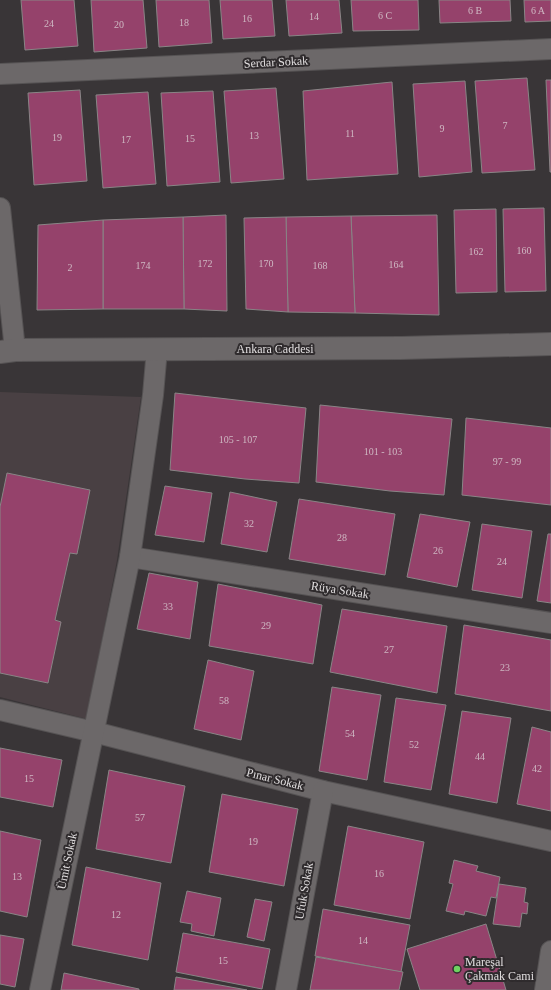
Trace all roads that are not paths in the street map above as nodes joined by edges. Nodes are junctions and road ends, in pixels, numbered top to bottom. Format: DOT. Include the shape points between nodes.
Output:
graph roads {
  1 [pos="551,49"];
  2 [pos="0,74"];
  3 [pos="0,208"];
  4 [pos="551,344"];
  5 [pos="157,349"];
  6 [pos="7,351"];
  7 [pos="130,557"];
  8 [pos="551,623"];
  9 [pos="0,710"];
  10 [pos="94,732"];
  11 [pos="323,791"];
  12 [pos="551,841"];
  13 [pos="551,951"];
  14 [pos="40,990"];
  15 [pos="286,990"];
  16 [pos="545,990"];
  1 -- 2 [label="street, Serdar Sokak"];
  3 -- 6 [label="street"];
  4 -- 5 [label="main road, Ankara Caddesi" via="401,348"];
  5 -- 6 [label="main road, Ankara Caddesi"];
  5 -- 7 [label="street, Ümit Sokak" via="153,396"];
  7 -- 8 [label="street, Rüya Sokak"];
  7 -- 10 [label="street, Ümit Sokak"];
  9 -- 10 [label="street, Pınar Sokak"];
  10 -- 11 [label="street, Pınar Sokak"];
  10 -- 14 [label="street, Ümit Sokak"];
  11 -- 12 [label="street, Pınar Sokak"];
  11 -- 15 [label="street, Ufuk Sokak"];
  13 -- 16 [label="street"];
}
